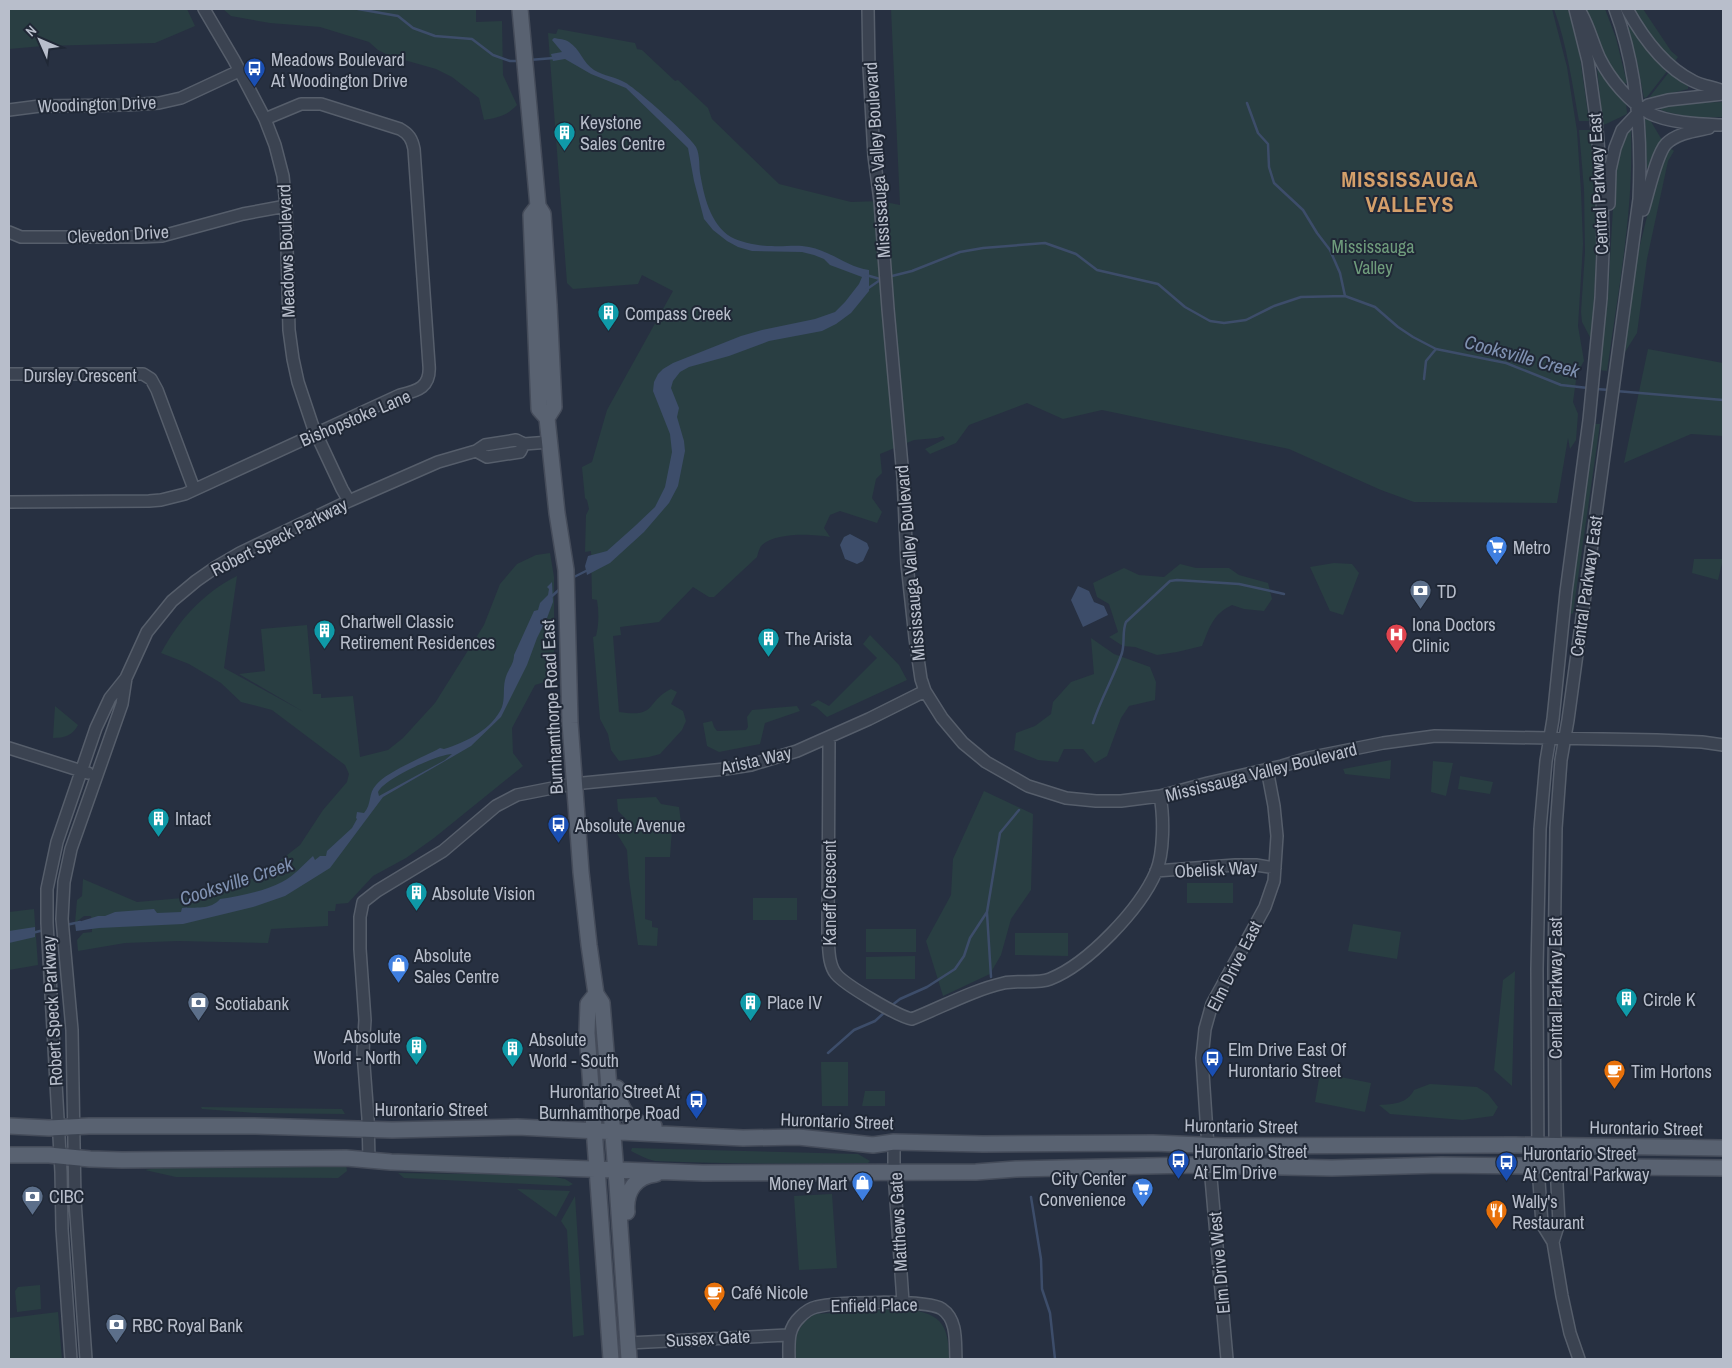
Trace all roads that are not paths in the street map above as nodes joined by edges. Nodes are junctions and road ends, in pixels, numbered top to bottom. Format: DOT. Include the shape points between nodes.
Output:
graph roads {
  1 [pos="204,9"];
  2 [pos="868,9"];
  3 [pos="1575,9"];
  4 [pos="1579,9"];
  5 [pos="1614,9"];
  6 [pos="1627,9"];
  7 [pos="521,10"];
  8 [pos="239,70"];
  9 [pos="1723,92"];
  10 [pos="1639,108"];
  11 [pos="9,110"];
  12 [pos="265,119"];
  13 [pos="1722,125"];
  14 [pos="286,206"];
  15 [pos="9,232"];
  16 [pos="1635,238"];
  17 [pos="1603,252"];
  18 [pos="9,374"];
  19 [pos="316,433"];
  20 [pos="550,442"];
  21 [pos="194,489"];
  22 [pos="349,501"];
  23 [pos="9,502"];
  24 [pos="126,678"];
  25 [pos="925,691"];
  26 [pos="829,738"];
  27 [pos="1550,739"];
  28 [pos="1564,739"];
  29 [pos="1723,745"];
  30 [pos="9,748"];
  31 [pos="1267,769"];
  32 [pos="81,771"];
  33 [pos="97,775"];
  34 [pos="573,784"];
  35 [pos="1160,796"];
  36 [pos="1275,868"];
  37 [pos="1156,872"];
  38 [pos="596,994"];
  39 [pos="605,1037"];
  40 [pos="1538,1038"];
  41 [pos="1554,1038"];
  42 [pos="9,1126"];
  43 [pos="58,1127"];
  44 [pos="74,1127"];
  45 [pos="368,1128"];
  46 [pos="595,1130"];
  47 [pos="612,1131"];
  48 [pos="743,1138"];
  49 [pos="894,1142"];
  50 [pos="1208,1146"];
  51 [pos="1538,1146"];
  52 [pos="1555,1146"];
  53 [pos="1723,1148"];
  54 [pos="9,1155"];
  55 [pos="67,1157"];
  56 [pos="369,1160"];
  57 [pos="1211,1166"];
  58 [pos="1538,1167"];
  59 [pos="1556,1167"];
  60 [pos="598,1168"];
  61 [pos="1723,1168"];
  62 [pos="616,1169"];
  63 [pos="894,1172"];
  64 [pos="703,1173"];
  65 [pos="1553,1242"];
  66 [pos="622,1254"];
  67 [pos="903,1302"];
  68 [pos="788,1335"];
  69 [pos="628,1343"];
  70 [pos="71,1359"];
  71 [pos="86,1359"];
  72 [pos="610,1359"];
  73 [pos="628,1359"];
  74 [pos="789,1359"];
  75 [pos="956,1359"];
  76 [pos="1227,1359"];
  77 [pos="1579,1359"];
  1 -- 8 [label="street, Meadows Boulevard"];
  2 -- 25 [label="street, Mississauga Valley Boulevard" via="874,156 903,477 907,564"];
  3 -- 17 [label="street, Central Parkway East" via="1588,61 1596,118"];
  4 -- 10 [label="street" via="1601,60 1612,78"];
  5 -- 10 [label="street, Central Parkway East" via="1630,60"];
  6 -- 9 [label="street" via="1655,49 1672,66 1693,81"];
  7 -- 20 [label="main road, Burnhamthorpe Road East" via="538,206 531,216 536,370 539,409 548,418"];
  8 -- 11 [label="street, Woodington Drive" via="181,98 158,103 40,106"];
  8 -- 12 [label="street, Meadows Boulevard"];
  9 -- 10 [label="street"];
  10 -- 13 [label="street" via="1690,123"];
  10 -- 16 [label="street, Central Parkway East" via="1641,157"];
  10 -- 17 [label="street" via="1622,130 1615,148"];
  12 -- 14 [label="street, Meadows Boulevard" via="283,176"];
  12 -- 19 [label="street, Bishopstoke Lane" via="301,104 321,104 400,129 412,139 414,149 430,370 427,381 418,391 400,395"];
  13 -- 16 [label="street" via="1681,135 1665,146 1659,156"];
  14 -- 15 [label="street, Clevedon Drive" via="162,236 21,237"];
  14 -- 19 [label="street, Meadows Boulevard" via="289,330 298,382"];
  16 -- 28 [label="street, Central Parkway East"];
  17 -- 27 [label="street, Central Parkway East" via="1589,420"];
  18 -- 21 [label="street, Dursley Crescent" via="143,374 151,379 157,390"];
  19 -- 21 [label="street, Bishopstoke Lane"];
  19 -- 22 [label="street, Meadows Boulevard"];
  20 -- 22 [label="street, Robert Speck Parkway" via="524,444 516,440 486,444 476,451 438,462"];
  20 -- 34 [label="main road, Burnhamthorpe Road East" via="566,570"];
  21 -- 23 [label="street, Bishopstoke Lane" via="161,500"];
  22 -- 24 [label="street, Robert Speck Parkway" via="236,556 196,581 172,601 147,632"];
  24 -- 32 [label="street, Robert Speck Parkway" via="110,698"];
  24 -- 33 [label="street, Robert Speck Parkway" via="122,704"];
  25 -- 26 [label="street, Arista Way"];
  25 -- 35 [label="street, Mississauga Valley Boulevard" via="963,743 986,762 1028,786 1066,798 1089,800 1121,801"];
  26 -- 34 [label="street, Arista Way" via="786,756 751,765"];
  26 -- 37 [label="street, Kaneff Crescent" via="830,961 836,974 902,1016 912,1019 981,988 1007,982 1049,980 1108,939"];
  27 -- 28 [label="street, Mississauga Valley Boulevard"];
  27 -- 31 [label="street, Mississauga Valley Boulevard" via="1435,736 1330,754"];
  27 -- 40 [label="street, Central Parkway East" via="1540,829"];
  28 -- 29 [label="street, Mississauga Valley Boulevard" via="1657,740"];
  28 -- 41 [label="street, Central Parkway East" via="1556,828"];
  30 -- 32 [label="street"];
  31 -- 35 [label="street, Mississauga Valley Boulevard"];
  31 -- 36 [label="street, Elm Drive East" via="1277,836"];
  32 -- 33 [label="street"];
  32 -- 43 [label="street, Robert Speck Parkway" via="51,862 47,889"];
  33 -- 44 [label="street, Robert Speck Parkway" via="64,882 62,919 72,1030"];
  34 -- 38 [label="main road, Burnhamthorpe Road East"];
  34 -- 45 [label="street" via="517,795 496,806 443,851 363,902 360,949"];
  35 -- 37 [label="street, Kaneff Crescent" via="1163,817"];
  36 -- 37 [label="street, Obelisk Way" via="1235,865"];
  36 -- 50 [label="street, Elm Drive East" via="1265,907 1212,1004 1205,1030 1202,1058"];
  38 -- 39 [label="main road, Burnhamthorpe Road East" via="602,1003"];
  38 -- 46 [label="main road, Burnhamthorpe Road East" via="588,1004"];
  39 -- 47 [label="main road, Burnhamthorpe Road East"];
  39 -- 48 [label="main road" via="614,1055 618,1100 634,1122 642,1126 732,1130"];
  40 -- 41 [label="street"];
  40 -- 51 [label="street, Central Parkway East"];
  41 -- 52 [label="street, Central Parkway East"];
  42 -- 43 [label="main road, Hurontario Street"];
  43 -- 44 [label="main road, Hurontario Street"];
  43 -- 55 [label="street, Robert Speck Parkway"];
  44 -- 45 [label="main road, Hurontario Street"];
  44 -- 55 [label="street, Robert Speck Parkway"];
  45 -- 46 [label="main road, Hurontario Street"];
  45 -- 56 [label="street"];
  46 -- 47 [label="main road, Hurontario Street"];
  46 -- 60 [label="main road, Burnhamthorpe Road East"];
  47 -- 48 [label="main road, Hurontario Street"];
  47 -- 62 [label="main road, Burnhamthorpe Road East"];
  48 -- 49 [label="main road, Hurontario Street" via="798,1137 873,1145"];
  49 -- 50 [label="main road, Hurontario Street"];
  49 -- 63 [label="street, Matthews Gate"];
  50 -- 51 [label="main road, Hurontario Street"];
  50 -- 57 [label="street, Elm Drive East"];
  51 -- 52 [label="main road, Hurontario Street"];
  51 -- 58 [label="street, Central Parkway East"];
  52 -- 53 [label="main road, Hurontario Street"];
  52 -- 59 [label="street, Central Parkway East"];
  54 -- 55 [label="main road"];
  55 -- 56 [label="main road" via="114,1160"];
  55 -- 70 [label="street, Robert Speck Parkway" via="62,1229"];
  55 -- 71 [label="street, Robert Speck Parkway" via="75,1201"];
  56 -- 60 [label="main road"];
  57 -- 58 [label="main road"];
  57 -- 63 [label="main road"];
  57 -- 76 [label="street, Elm Drive West"];
  58 -- 59 [label="main road"];
  58 -- 65 [label="street, Central Parkway East" via="1542,1224"];
  59 -- 61 [label="main road"];
  59 -- 65 [label="street, Central Parkway East" via="1559,1223"];
  60 -- 62 [label="main road"];
  60 -- 72 [label="main road, Burnhamthorpe Road East"];
  62 -- 64 [label="main road"];
  62 -- 66 [label="main road, Burnhamthorpe Road East"];
  63 -- 64 [label="main road"];
  63 -- 67 [label="street, Matthews Gate"];
  64 -- 66 [label="main road" via="648,1175 634,1184 626,1205 629,1244"];
  65 -- 77 [label="street" via="1570,1333"];
  66 -- 69 [label="main road, Burnhamthorpe Road East"];
  67 -- 68 [label="street, Enfield Place" via="813,1307 800,1316"];
  67 -- 75 [label="street, Enfield Place" via="923,1303 942,1309 951,1320 955,1334"];
  68 -- 69 [label="street, Sussex Gate"];
  68 -- 74 [label="street"];
  69 -- 73 [label="main road, Burnhamthorpe Road East"];
}
